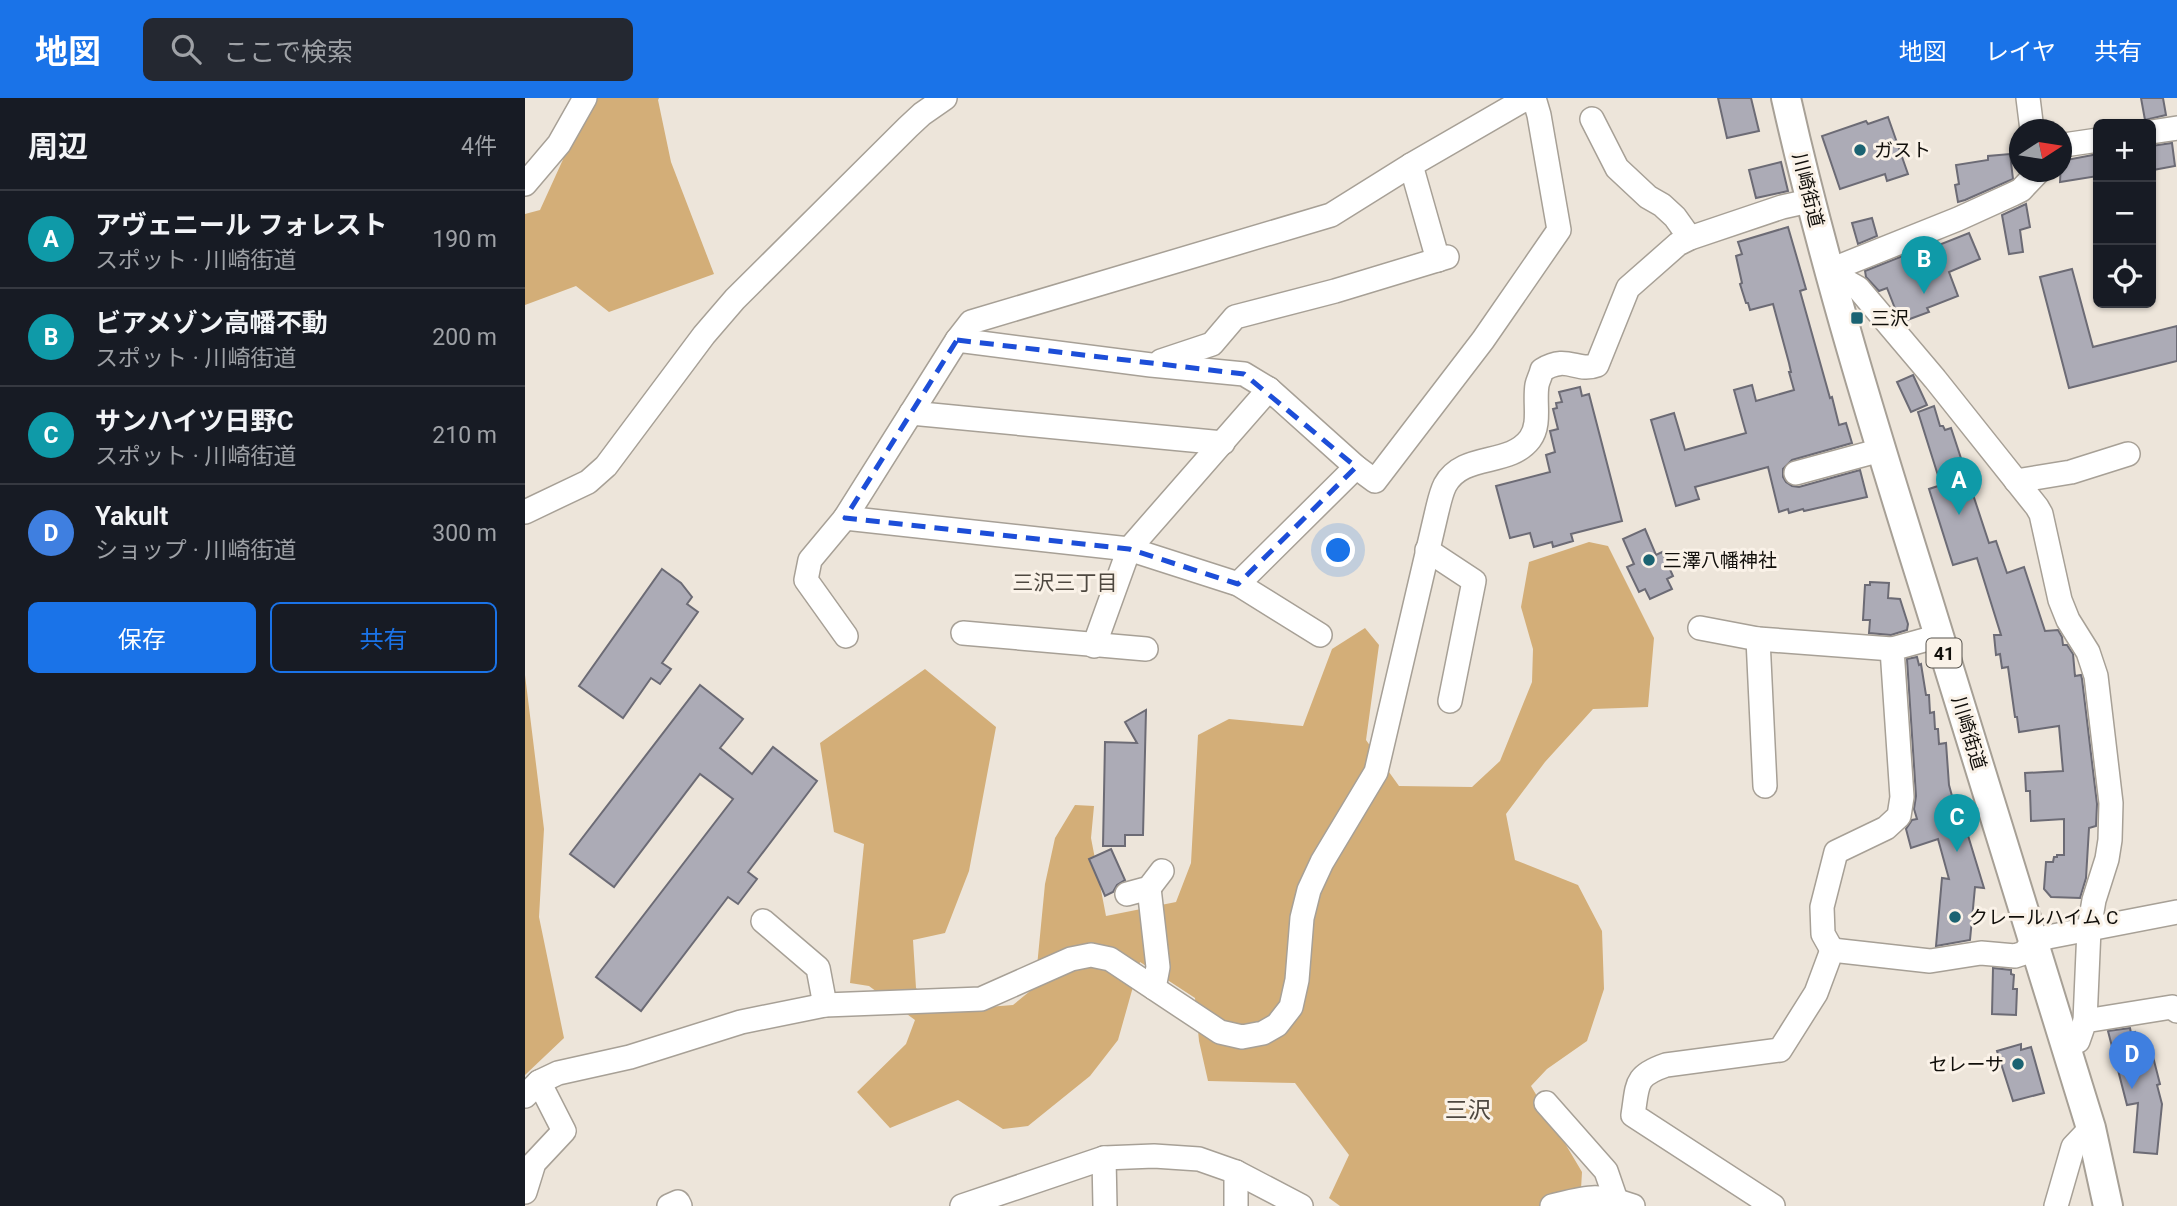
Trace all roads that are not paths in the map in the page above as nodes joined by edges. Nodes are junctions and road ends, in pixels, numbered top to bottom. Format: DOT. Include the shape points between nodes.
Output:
graph roads {
  1 [pos="585,98"];
  2 [pos="945,98"];
  3 [pos="1527,98"];
  4 [pos="1534,98"];
  5 [pos="1786,98"];
  6 [pos="2028,98"];
  7 [pos="1592,119"];
  8 [pos="2031,119"];
  9 [pos="2177,128"];
  10 [pos="2156,131"];
  11 [pos="2093,141"];
  12 [pos="2072,144"];
  13 [pos="1411,165"];
  14 [pos="2028,182"];
  15 [pos="525,184"];
  16 [pos="1809,201"];
  17 [pos="1690,238"];
  18 [pos="1828,271"];
  19 [pos="957,340"];
  20 [pos="1151,365"];
  21 [pos="1269,390"];
  22 [pos="911,413"];
  23 [pos="1223,443"];
  24 [pos="1881,450"];
  25 [pos="2128,454"];
  26 [pos="1356,467"];
  27 [pos="1796,473"];
  28 [pos="2048,477"];
  29 [pos="2016,481"];
  30 [pos="525,512"];
  31 [pos="845,519"];
  32 [pos="2044,528"];
  33 [pos="1129,548"];
  34 [pos="1427,550"];
  35 [pos="1238,584"];
  36 [pos="1700,628"];
  37 [pos="963,634"];
  38 [pos="1319,635"];
  39 [pos="846,636"];
  40 [pos="1939,636"];
  41 [pos="1758,639"];
  42 [pos="1094,646"];
  43 [pos="1146,649"];
  44 [pos="1892,649"];
  45 [pos="1450,701"];
  46 [pos="1765,786"];
  47 [pos="1127,894"];
  48 [pos="2177,912"];
  49 [pos="763,921"];
  50 [pos="2089,929"];
  51 [pos="2033,942"];
  52 [pos="1832,950"];
  53 [pos="1154,988"];
  54 [pos="825,1005"];
  55 [pos="2177,1011"];
  56 [pos="2085,1021"];
  57 [pos="2066,1045"];
  58 [pos="532,1089"];
  59 [pos="1546,1103"];
  60 [pos="2091,1128"];
  61 [pos="1104,1158"];
  62 [pos="1236,1172"];
  63 [pos="525,1192"];
  64 [pos="1625,1203"];
  65 [pos="971,1204"];
  66 [pos="669,1206"];
  67 [pos="680,1206"];
  68 [pos="1105,1206"];
  69 [pos="1236,1206"];
  70 [pos="1301,1206"];
  71 [pos="1552,1206"];
  72 [pos="1773,1206"];
  73 [pos="2056,1206"];
  74 [pos="2108,1206"];
  1 -- 15 [label="street" via="559,144"];
  2 -- 30 [label="street" via="908,127 735,299 606,466 588,482"];
  3 -- 13 [label="street"];
  4 -- 26 [label="street" via="1559,230 1483,340 1375,481"];
  5 -- 16 [label="main road, 川崎街道 / 41"];
  6 -- 8 [label="street"];
  7 -- 17 [label="street" via="1616,168 1675,217"];
  9 -- 10 [label="street"];
  11 -- 12 [label="street"];
  13 -- 19 [label="street" via="1331,215 971,322"];
  13 -- 20 [label="street" via="1442,259 1235,317 1212,344"];
  14 -- 18 [label="street" via="2021,190 1958,219"];
  16 -- 17 [label="street"];
  16 -- 18 [label="main road, 川崎街道 / 41"];
  17 -- 34 [label="street" via="1628,288 1597,365 1588,369 1554,363 1542,370 1530,439 1514,452 1456,471 1445,485"];
  18 -- 24 [label="main road, 川崎街道 / 41"];
  18 -- 29 [label="street" via="1858,288"];
  19 -- 20 [label="street"];
  19 -- 22 [label="street"];
  20 -- 21 [label="street" via="1244,374"];
  21 -- 23 [label="street"];
  21 -- 26 [label="street"];
  22 -- 23 [label="street"];
  22 -- 31 [label="street"];
  23 -- 33 [label="street"];
  24 -- 27 [label="street"];
  24 -- 40 [label="main road, 川崎街道 / 41"];
  25 -- 28 [label="street"];
  26 -- 35 [label="street"];
  28 -- 29 [label="street"];
  28 -- 32 [label="street"];
  29 -- 32 [label="street" via="2037,507"];
  31 -- 33 [label="street"];
  31 -- 39 [label="street" via="810,559 806,580"];
  32 -- 50 [label="street" via="2060,600 2088,652 2100,701 2112,821"];
  33 -- 35 [label="street"];
  33 -- 42 [label="street"];
  34 -- 45 [label="street" via="1474,582"];
  34 -- 53 [label="street" via="1376,772 1308,890 1291,1007 1277,1025 1243,1038 1220,1032"];
  35 -- 38 [label="street"];
  36 -- 41 [label="street"];
  37 -- 42 [label="street"];
  40 -- 44 [label="street"];
  40 -- 51 [label="main road, 川崎街道 / 41"];
  41 -- 44 [label="street"];
  41 -- 46 [label="street"];
  42 -- 43 [label="street"];
  44 -- 52 [label="street" via="1901,807 1899,816 1886,828 1836,852 1822,907 1823,934"];
  47 -- 53 [label="street" via="1156,880 1158,967"];
  48 -- 50 [label="street"];
  49 -- 54 [label="street" via="818,968"];
  50 -- 51 [label="street"];
  50 -- 56 [label="street"];
  51 -- 52 [label="street" via="2015,956 1981,953 1930,961"];
  51 -- 57 [label="main road, 川崎街道 / 41"];
  52 -- 72 [label="street" via="1816,993 1780,1050 1666,1065 1649,1071 1638,1082 1633,1115"];
  53 -- 54 [label="street" via="1109,959 1091,955 1071,959 981,999"];
  54 -- 58 [label="street" via="741,1022 630,1057 558,1073"];
  55 -- 56 [label="street" via="2172,1007"];
  56 -- 57 [label="street" via="2078,1041"];
  57 -- 60 [label="main road, 川崎街道 / 41"];
  58 -- 63 [label="street" via="564,1131 534,1163"];
  59 -- 64 [label="street" via="1606,1171"];
  60 -- 73 [label="street" via="2073,1147"];
  60 -- 74 [label="main road, 川崎街道 / 41"];
  61 -- 62 [label="street" via="1199,1159"];
  61 -- 65 [label="street"];
  61 -- 68 [label="street"];
  62 -- 69 [label="street"];
  62 -- 70 [label="street"];
  64 -- 71 [label="street" via="1593,1196"];
  66 -- 67 [label="street" via="678,1202"];
}
